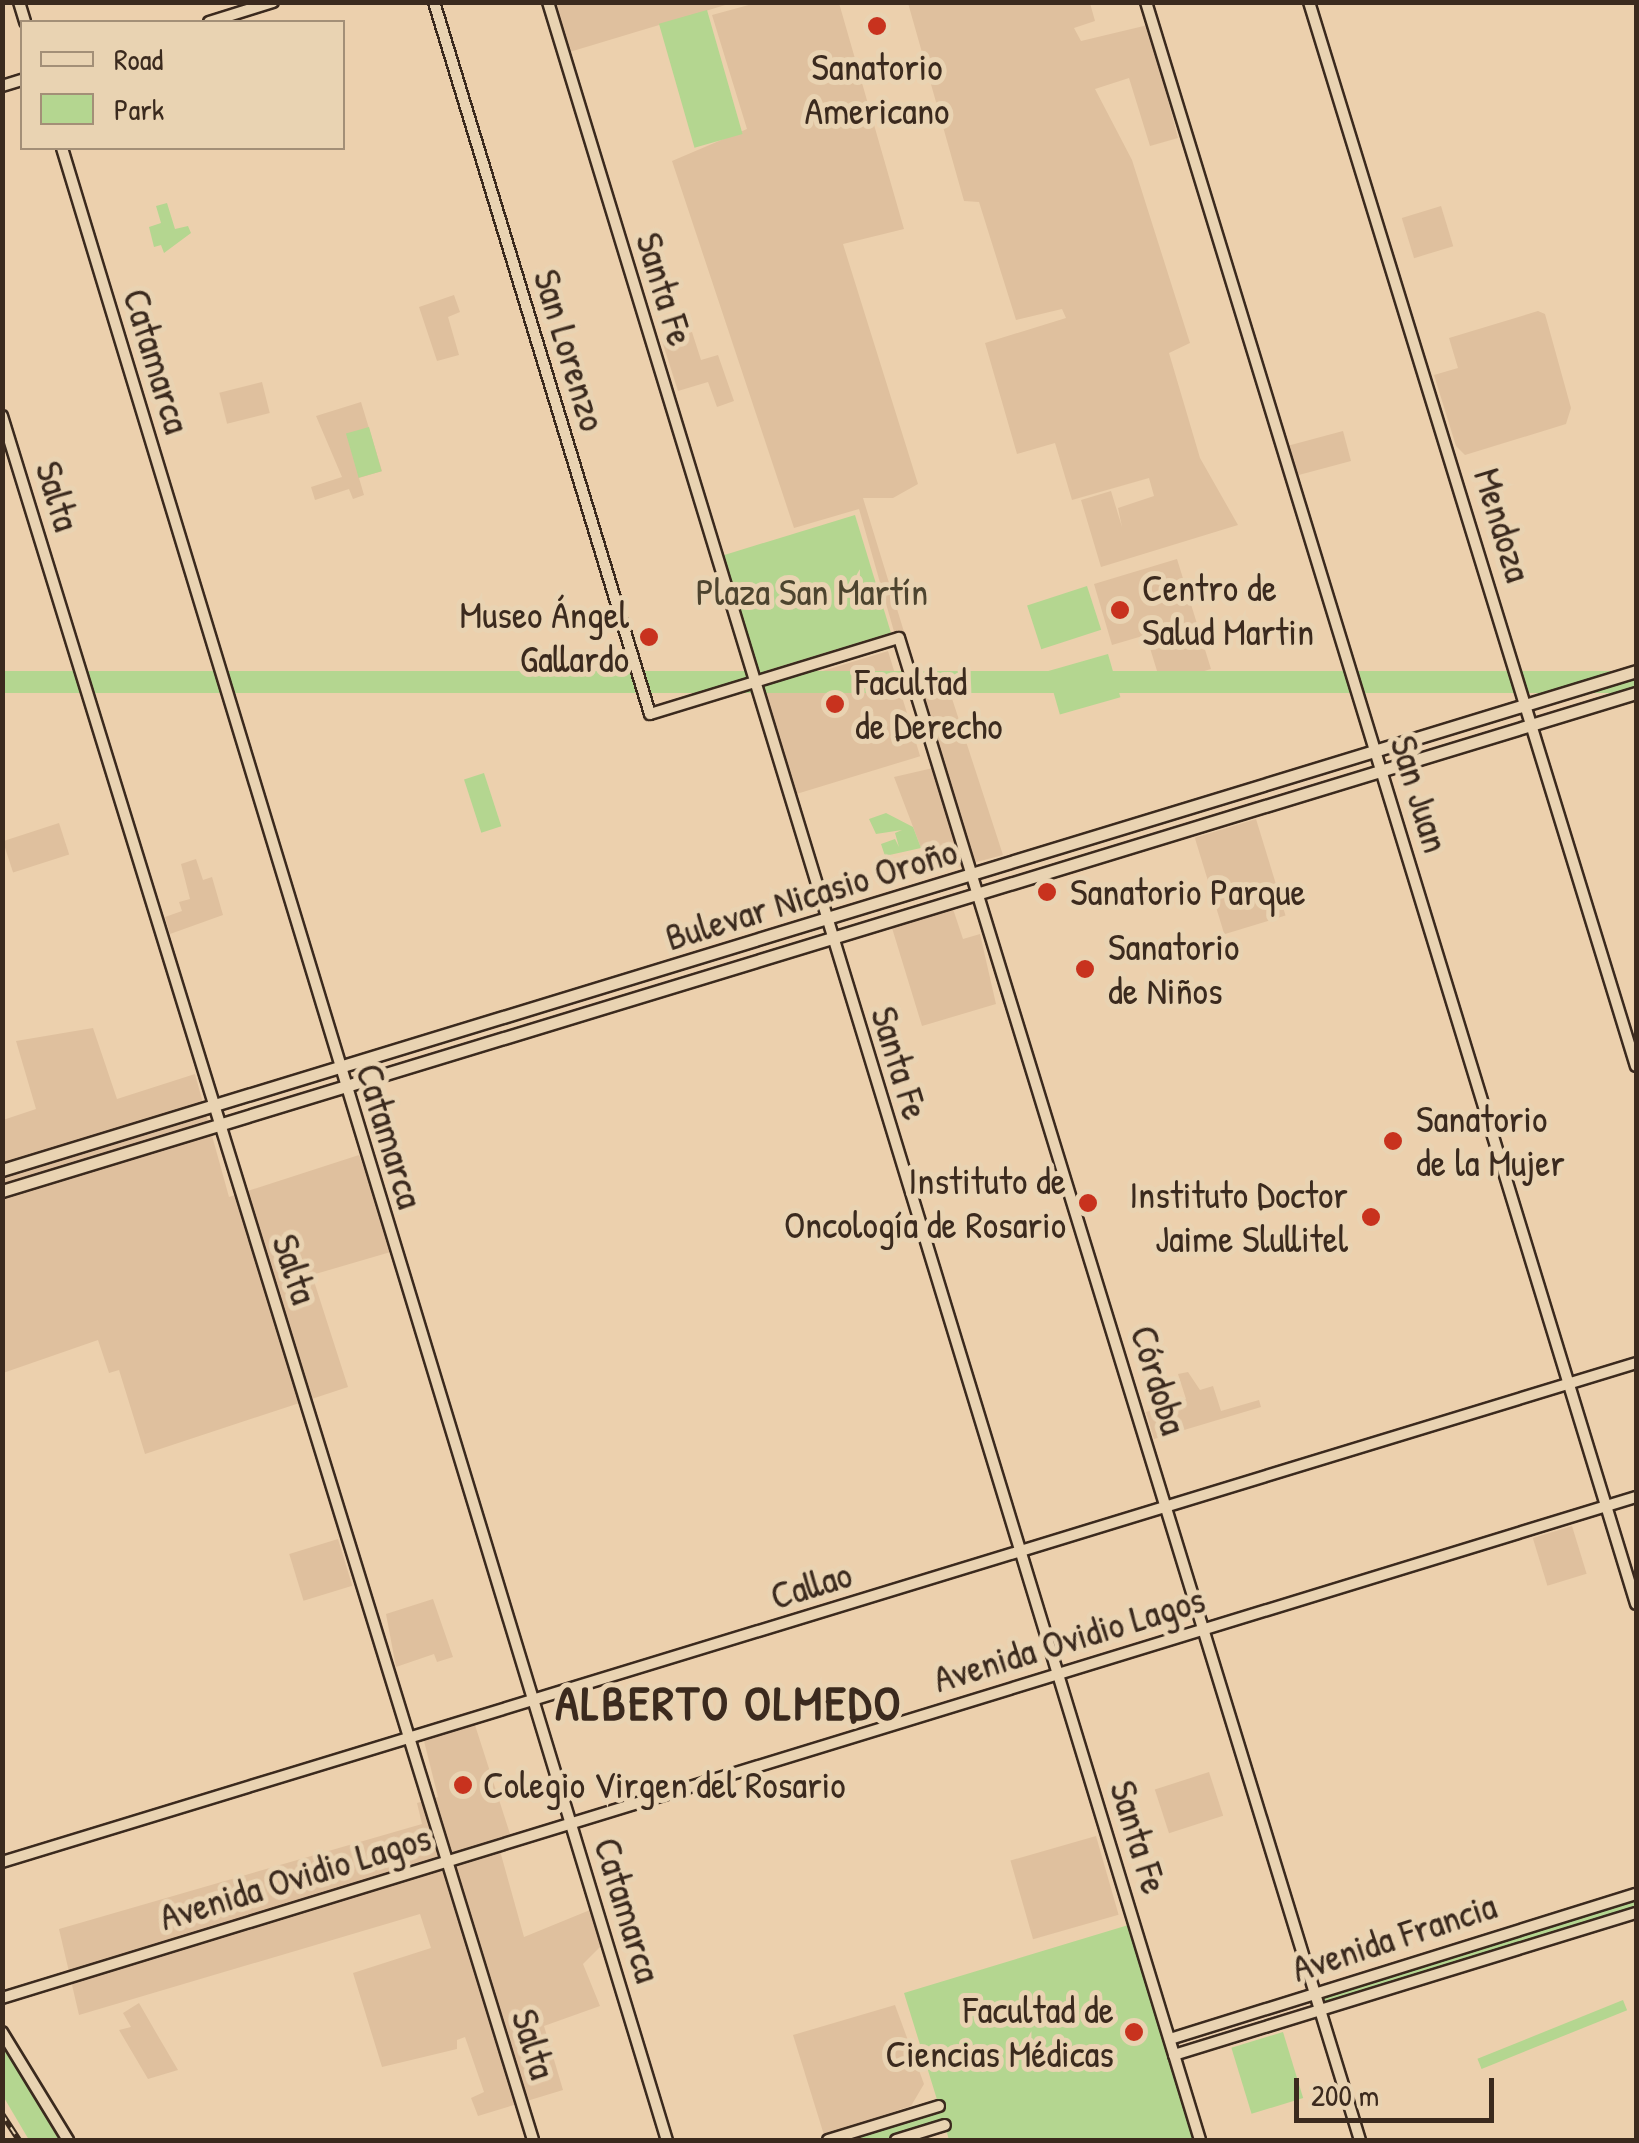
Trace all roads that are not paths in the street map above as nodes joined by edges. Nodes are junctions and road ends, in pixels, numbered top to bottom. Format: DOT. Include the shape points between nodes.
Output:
graph roads {
  1 [pos="273,2"];
  2 [pos="434,2"];
  3 [pos="548,2"];
  4 [pos="1146,2"];
  5 [pos="1309,2"];
  6 [pos="214,20"];
  7 [pos="63,150"];
  8 [pos="2,416"];
  9 [pos="1636,671"];
  10 [pos="752,682"];
  11 [pos="1636,692"];
  12 [pos="1526,704"];
  13 [pos="1532,724"];
  14 [pos="1375,749"];
  15 [pos="1381,770"];
  16 [pos="974,876"];
  17 [pos="979,894"];
  18 [pos="826,922"];
  19 [pos="832,941"];
  20 [pos="1636,1066"];
  21 [pos="338,1068"];
  22 [pos="343,1085"];
  23 [pos="212,1108"];
  24 [pos="218,1125"];
  25 [pos="2,1170"];
  26 [pos="2,1191"];
  27 [pos="1636,1363"];
  28 [pos="1569,1384"];
  29 [pos="1636,1497"];
  30 [pos="1606,1506"];
  31 [pos="1167,1508"];
  32 [pos="1019,1552"];
  33 [pos="1636,1604"];
  34 [pos="1204,1630"];
  35 [pos="1057,1674"];
  36 [pos="532,1703"];
  37 [pos="410,1742"];
  38 [pos="570,1824"];
  39 [pos="2,1862"];
  40 [pos="447,1862"];
  41 [pos="1636,1894"];
  42 [pos="1636,1912"];
  43 [pos="1315,1994"];
  44 [pos="2,1998"];
  45 [pos="1320,2009"];
  46 [pos="2,2032"];
  47 [pos="1170,2039"];
  48 [pos="1174,2055"];
  49 [pos="939,2106"];
  50 [pos="945,2125"];
  51 [pos="68,2140"];
  52 [pos="532,2140"];
  53 [pos="667,2140"];
  54 [pos="828,2140"];
  55 [pos="896,2140"];
  56 [pos="1200,2140"];
  57 [pos="1360,2140"];
  1 -- 6 [label="main road"];
  2 -- 10 [label="main road, San Lorenzo" via="650,714"];
  3 -- 10 [label="main road, Santa Fe"];
  4 -- 14 [label="main road, San Juan"];
  5 -- 12 [label="main road, Mendoza"];
  7 -- 21 [label="main road, Catamarca"];
  8 -- 23 [label="main road, Salta"];
  9 -- 12 [label="main road, Bulevar Nicasio Oroño"];
  10 -- 16 [label="main road, Córdoba" via="899,638"];
  10 -- 18 [label="main road, Santa Fe"];
  11 -- 13 [label="main road, Bulevar Nicasio Oroño"];
  12 -- 13 [label="main road, Mendoza"];
  12 -- 14 [label="main road, Bulevar Nicasio Oroño"];
  13 -- 15 [label="main road, Bulevar Nicasio Oroño"];
  13 -- 20 [label="main road, Mendoza"];
  14 -- 15 [label="main road, San Juan"];
  14 -- 16 [label="main road, Bulevar Nicasio Oroño"];
  15 -- 17 [label="main road, Bulevar Nicasio Oroño"];
  15 -- 28 [label="main road, San Juan"];
  16 -- 17 [label="main road, Córdoba"];
  16 -- 18 [label="main road, Bulevar Nicasio Oroño"];
  17 -- 19 [label="main road, Bulevar Nicasio Oroño"];
  17 -- 31 [label="main road, Córdoba"];
  18 -- 19 [label="main road, Santa Fe"];
  18 -- 21 [label="main road, Bulevar Nicasio Oroño"];
  19 -- 22 [label="main road, Bulevar Nicasio Oroño"];
  19 -- 32 [label="main road, Santa Fe"];
  21 -- 22 [label="main road, Catamarca"];
  21 -- 23 [label="main road, Bulevar Nicasio Oroño"];
  22 -- 24 [label="main road, Bulevar Nicasio Oroño"];
  22 -- 36 [label="main road, Catamarca"];
  23 -- 24 [label="main road, Salta"];
  23 -- 25 [label="main road, Bulevar Nicasio Oroño"];
  24 -- 26 [label="main road, Bulevar Nicasio Oroño"];
  24 -- 37 [label="main road, Salta"];
  27 -- 28 [label="main road, Callao"];
  28 -- 30 [label="main road, San Juan"];
  28 -- 31 [label="main road, Callao"];
  29 -- 30 [label="main road, Avenida Ovidio Lagos"];
  30 -- 33 [label="main road, San Juan"];
  30 -- 34 [label="main road, Avenida Ovidio Lagos"];
  31 -- 32 [label="main road, Callao"];
  31 -- 34 [label="main road, Córdoba"];
  32 -- 35 [label="main road, Santa Fe"];
  32 -- 36 [label="main road, Callao"];
  34 -- 35 [label="main road, Avenida Ovidio Lagos"];
  34 -- 43 [label="main road, Córdoba"];
  35 -- 38 [label="main road, Avenida Ovidio Lagos"];
  35 -- 47 [label="main road, Santa Fe"];
  36 -- 37 [label="main road, Callao"];
  36 -- 38 [label="main road, Catamarca"];
  37 -- 39 [label="main road, Callao"];
  37 -- 40 [label="main road, Salta"];
  38 -- 40 [label="main road, Avenida Ovidio Lagos"];
  38 -- 53 [label="main road, Catamarca"];
  40 -- 44 [label="main road, Avenida Ovidio Lagos"];
  40 -- 52 [label="main road, Salta"];
  41 -- 43 [label="main road, Avenida Francia"];
  42 -- 45 [label="main road, Avenida Francia"];
  43 -- 45 [label="main road, Córdoba"];
  43 -- 47 [label="main road, Avenida Francia"];
  45 -- 48 [label="main road, Avenida Francia"];
  45 -- 57 [label="main road, Córdoba"];
  46 -- 51 [label="main road"];
  47 -- 48 [label="main road, Santa Fe"];
  48 -- 56 [label="main road, Santa Fe"];
  49 -- 54 [label="main road"];
  50 -- 55 [label="main road"];
}
